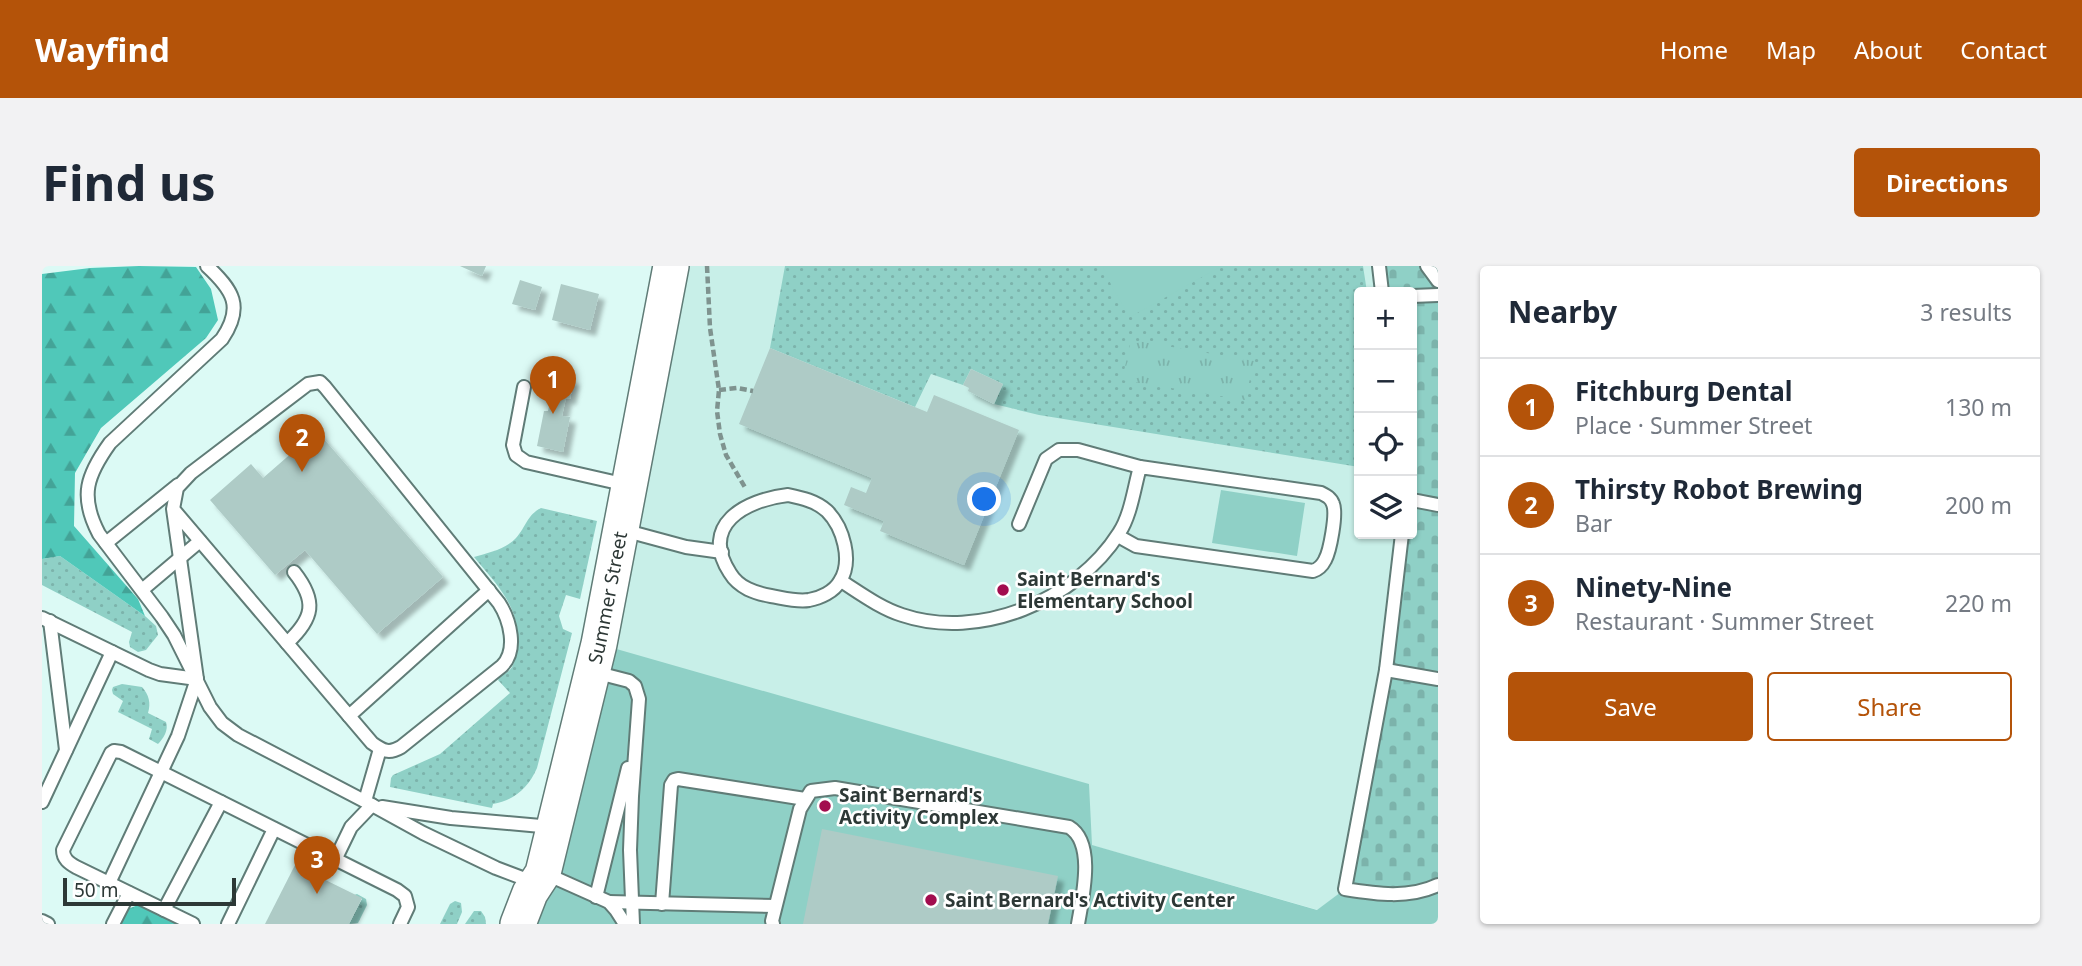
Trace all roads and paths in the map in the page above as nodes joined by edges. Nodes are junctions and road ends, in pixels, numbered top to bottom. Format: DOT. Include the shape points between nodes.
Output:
graph roads {
  1 [pos="207,266"];
  2 [pos="671,266"];
  3 [pos="707,266"];
  4 [pos="1379,266"];
  5 [pos="1427,266"];
  6 [pos="1438,281"];
  7 [pos="1381,287"];
  8 [pos="1438,295"];
  9 [pos="1417,296"];
  10 [pos="524,387"];
  11 [pos="719,390"];
  12 [pos="753,391"];
  13 [pos="1140,467"];
  14 [pos="191,473"];
  15 [pos="630,486"];
  16 [pos="1417,501"];
  17 [pos="755,503"];
  18 [pos="1438,505"];
  19 [pos="173,509"];
  20 [pos="1019,524"];
  21 [pos="622,530"];
  22 [pos="1118,536"];
  23 [pos="1401,539"];
  24 [pos="200,541"];
  25 [pos="106,543"];
  26 [pos="722,552"];
  27 [pos="180,558"];
  28 [pos="294,572"];
  29 [pos="841,581"];
  30 [pos="142,590"];
  31 [pos="489,590"];
  32 [pos="46,620"];
  33 [pos="287,643"];
  34 [pos="112,652"];
  35 [pos="1386,670"];
  36 [pos="592,672"];
  37 [pos="197,679"];
  38 [pos="1438,679"];
  39 [pos="349,716"];
  40 [pos="636,731"];
  41 [pos="380,749"];
  42 [pos="66,751"];
  43 [pos="161,772"];
  44 [pos="47,779"];
  45 [pos="805,799"];
  46 [pos="42,802"];
  47 [pos="221,802"];
  48 [pos="368,803"];
  49 [pos="554,828"];
  50 [pos="274,829"];
  51 [pos="335,860"];
  52 [pos="541,881"];
  53 [pos="109,883"];
  54 [pos="1438,885"];
  55 [pos="129,893"];
  56 [pos="596,897"];
  57 [pos="609,902"];
  58 [pos="632,903"];
  59 [pos="662,904"];
  60 [pos="775,906"];
  61 [pos="164,910"];
  62 [pos="42,921"];
  63 [pos="48,924"];
  64 [pos="113,924"];
  65 [pos="192,924"];
  66 [pos="228,924"];
  67 [pos="400,924"];
  68 [pos="518,924"];
  69 [pos="540,924"];
  70 [pos="625,924"];
  71 [pos="633,924"];
  72 [pos="773,924"];
  73 [pos="1078,924"];
  1 -- 25 [label="lane" via="230,290 232,325 98,460 87,489 93,523"];
  2 -- 15 [label="main road, Summer Street"];
  3 -- 11 [label="path"];
  4 -- 7 [label="lane"];
  5 -- 6 [label="lane"];
  8 -- 9 [label="lane"];
  10 -- 15 [label="lane" via="513,446 518,458"];
  11 -- 12 [label="path" via="737,387"];
  11 -- 17 [label="path" via="717,411 726,455"];
  13 -- 20 [label="lane" via="1078,450 1059,450 1046,459"];
  13 -- 22 [label="lane"];
  13 -- 22 [label="lane" via="1328,496 1335,511 1328,555 1319,569 1305,571 1136,546"];
  14 -- 19 [label="lane" via="177,488"];
  14 -- 25 [label="lane"];
  14 -- 31 [label="lane" via="308,384 320,382"];
  15 -- 21 [label="main road, Summer Street"];
  16 -- 18 [label="lane"];
  17 -- 26 [label="lane" via="726,522"];
  17 -- 29 [label="lane" via="788,495 827,510 842,533 845,568"];
  19 -- 24 [label="lane"];
  19 -- 27 [label="lane"];
  21 -- 26 [label="lane"];
  21 -- 36 [label="main road, Summer Street"];
  22 -- 29 [label="lane" via="1073,582 1036,605 966,623 901,615"];
  23 -- 35 [label="lane"];
  24 -- 27 [label="lane"];
  24 -- 33 [label="lane"];
  25 -- 30 [label="lane"];
  26 -- 29 [label="lane" via="739,584 760,594 808,600 822,596"];
  27 -- 30 [label="lane"];
  27 -- 37 [label="lane"];
  28 -- 33 [label="lane" via="307,590 310,611 303,627"];
  30 -- 37 [label="lane" via="174,635"];
  31 -- 39 [label="lane"];
  31 -- 41 [label="lane" via="510,628 506,662 401,747 388,752"];
  32 -- 34 [label="lane"];
  32 -- 42 [label="lane"];
  33 -- 39 [label="lane"];
  34 -- 37 [label="lane" via="160,674"];
  34 -- 42 [label="lane"];
  35 -- 38 [label="lane"];
  35 -- 54 [label="lane" via="1345,889 1399,894 1420,893"];
  36 -- 40 [label="lane" via="635,686 639,699"];
  36 -- 49 [label="main road, Summer Street"];
  37 -- 43 [label="lane"];
  37 -- 48 [label="lane" via="210,707 237,735"];
  39 -- 41 [label="lane"];
  40 -- 56 [label="lane"];
  40 -- 58 [label="lane"];
  41 -- 48 [label="lane"];
  42 -- 44 [label="lane"];
  43 -- 47 [label="lane"];
  43 -- 53 [label="lane"];
  43 -- 53 [label="lane" via="121,751 111,753 63,850 70,864"];
  44 -- 46 [label="lane"];
  45 -- 59 [label="lane" via="674,780"];
  45 -- 60 [label="lane"];
  45 -- 73 [label="lane" via="811,791 835,788 1069,827 1078,836 1086,867"];
  47 -- 50 [label="lane"];
  47 -- 61 [label="lane"];
  48 -- 49 [label="lane" via="452,818"];
  48 -- 51 [label="lane"];
  48 -- 52 [label="lane" via="496,868"];
  49 -- 52 [label="main road, Summer Street"];
  50 -- 51 [label="lane"];
  50 -- 66 [label="lane"];
  51 -- 67 [label="lane" via="405,896 408,907"];
  52 -- 56 [label="lane"];
  52 -- 68 [label="main road, Summer Street"];
  52 -- 69 [label="main road"];
  53 -- 55 [label="lane"];
  55 -- 61 [label="lane"];
  55 -- 64 [label="lane"];
  56 -- 57 [label="lane"];
  57 -- 58 [label="lane"];
  57 -- 70 [label="lane"];
  58 -- 59 [label="lane"];
  58 -- 71 [label="lane"];
  59 -- 60 [label="lane"];
  60 -- 72 [label="lane"];
  61 -- 65 [label="lane"];
  62 -- 63 [label="lane"];
}
